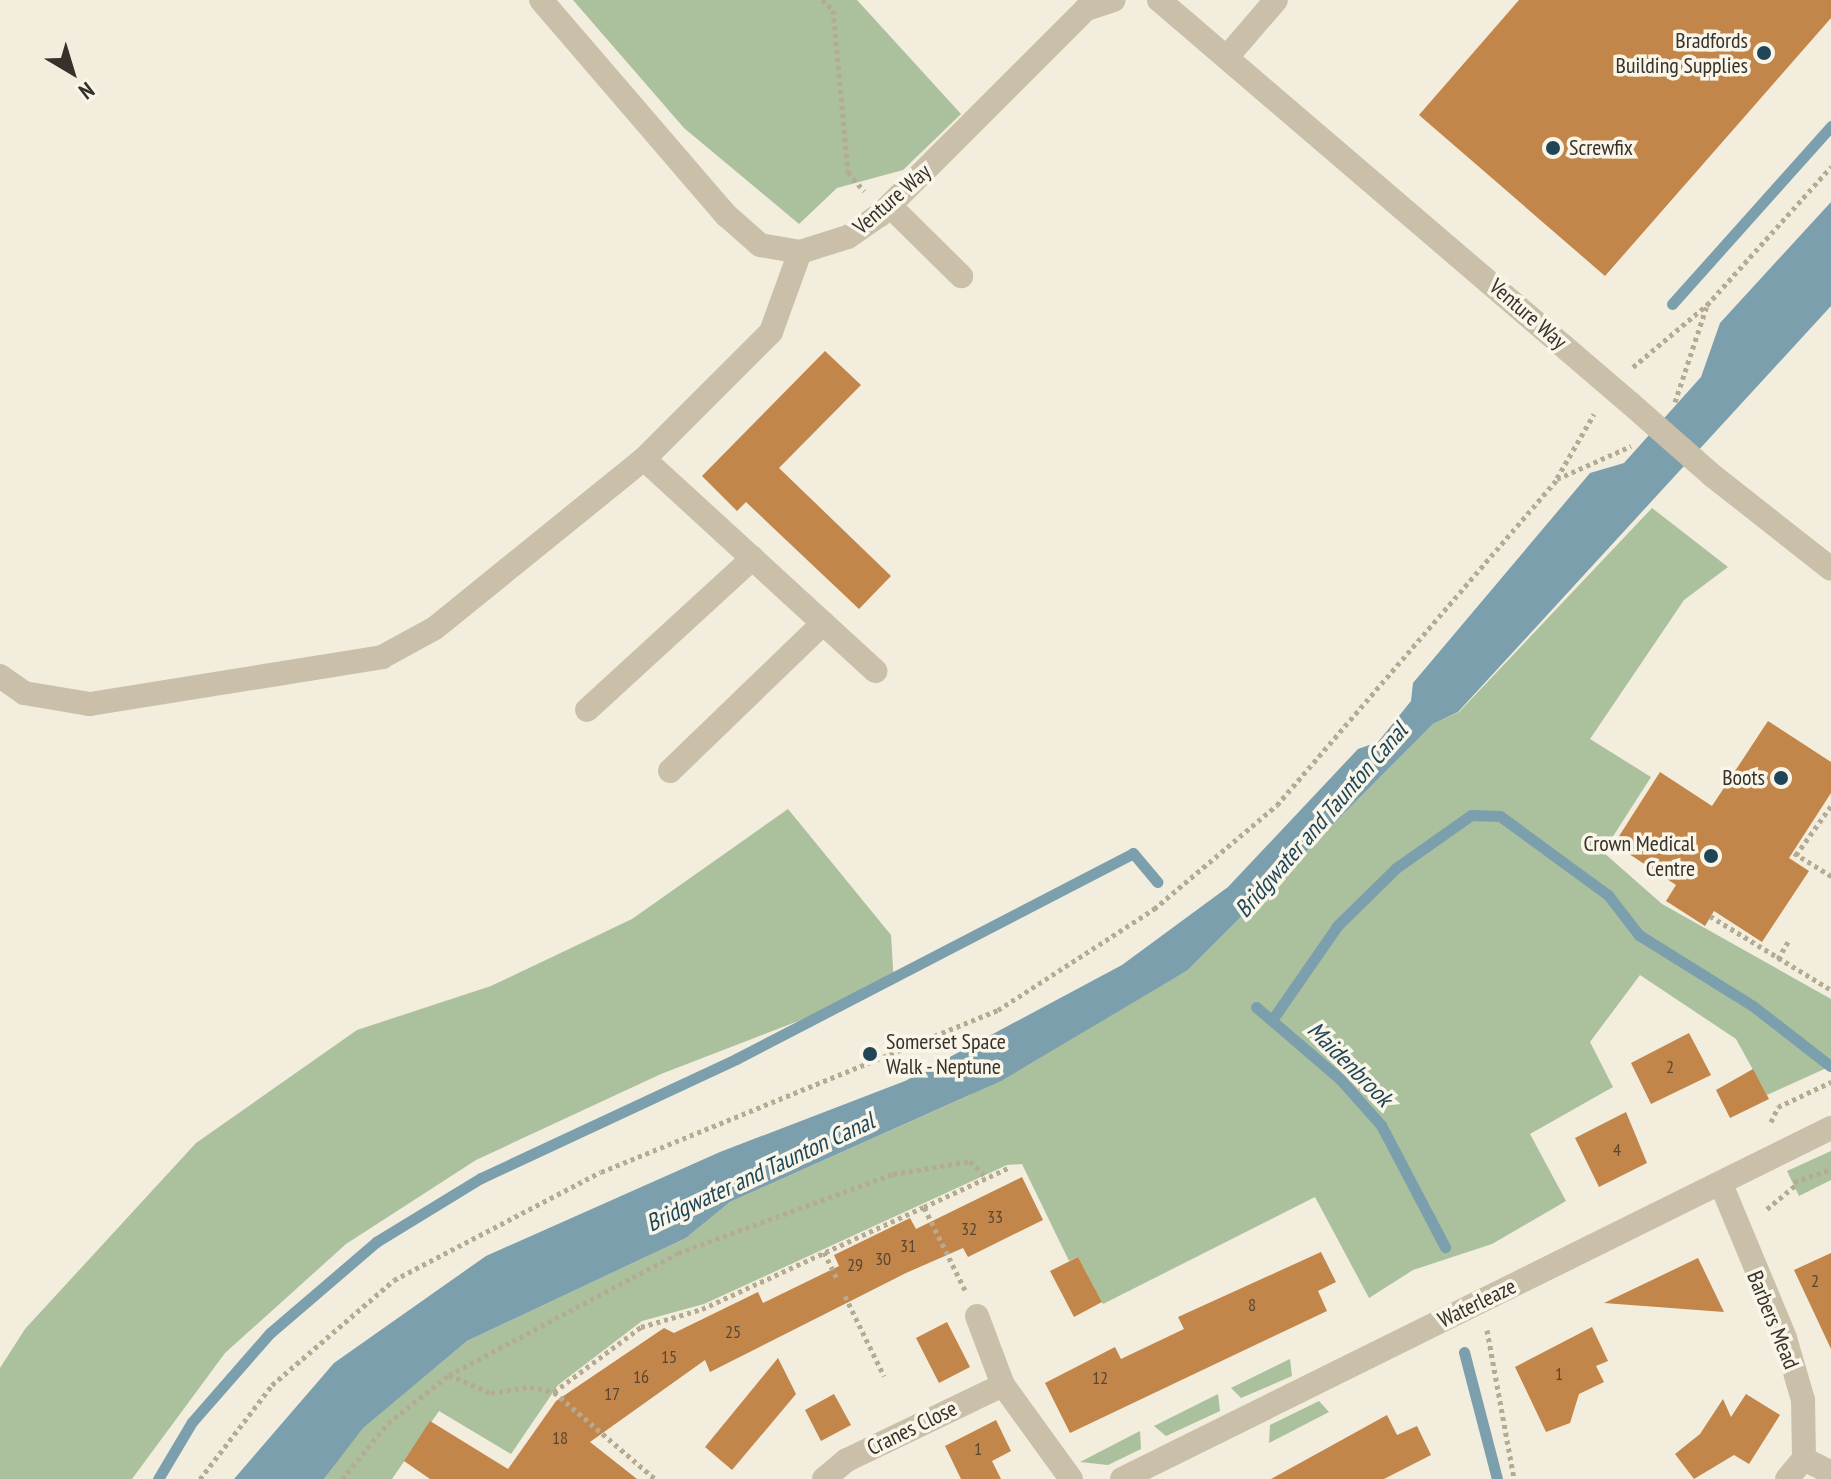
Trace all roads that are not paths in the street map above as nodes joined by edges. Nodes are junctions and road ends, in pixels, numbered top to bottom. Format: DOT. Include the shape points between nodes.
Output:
graph roads {
  1 [pos="541,0"];
  2 [pos="1114,0"];
  3 [pos="1159,0"];
  4 [pos="1276,0"];
  5 [pos="1227,57"];
  6 [pos="885,211"];
  7 [pos="800,252"];
  8 [pos="961,276"];
  9 [pos="644,459"];
  10 [pos="753,558"];
  11 [pos="1831,569"];
  12 [pos="823,623"];
  13 [pos="875,671"];
  14 [pos="0,676"];
  15 [pos="587,710"];
  16 [pos="670,771"];
  17 [pos="1831,1128"];
  18 [pos="1721,1184"];
  19 [pos="977,1316"];
  20 [pos="1003,1385"];
  21 [pos="1804,1459"];
  22 [pos="1831,1473"];
  23 [pos="824,1479"];
  24 [pos="1071,1479"];
  25 [pos="1122,1479"];
  26 [pos="1787,1479"];
  1 -- 7 [label="street" via="726,215 760,245"];
  2 -- 6 [label="street, Venture Way" via="1086,9"];
  3 -- 5 [label="street, Venture Way"];
  4 -- 5 [label="street"];
  5 -- 11 [label="street, Venture Way, bridge" via="1713,476"];
  6 -- 7 [label="street, Venture Way" via="848,237"];
  6 -- 8 [label="street"];
  7 -- 9 [label="street" via="771,332"];
  9 -- 10 [label="street"];
  9 -- 14 [label="street" via="435,628 382,657 90,704 24,693"];
  10 -- 12 [label="street"];
  10 -- 15 [label="street"];
  12 -- 13 [label="street"];
  12 -- 16 [label="street"];
  17 -- 18 [label="street, Waterleaze"];
  18 -- 21 [label="street, Barbers Mead" via="1785,1338 1803,1400"];
  18 -- 25 [label="street, Waterleaze"];
  19 -- 20 [label="street"];
  20 -- 23 [label="street, Cranes Close" via="847,1460"];
  20 -- 24 [label="street"];
  21 -- 22 [label="street"];
  21 -- 26 [label="street"];
}
